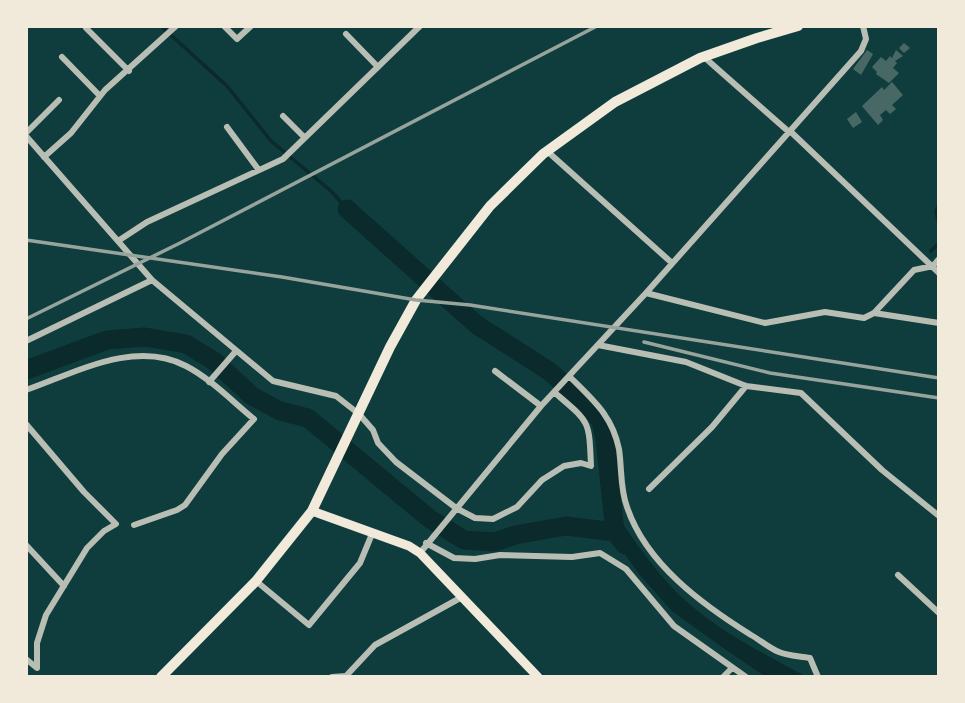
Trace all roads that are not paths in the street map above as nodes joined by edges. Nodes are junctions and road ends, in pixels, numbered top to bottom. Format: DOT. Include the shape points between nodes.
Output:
graph roads {
  1 [pos="224,26"];
  2 [pos="251,26"];
  3 [pos="420,26"];
  4 [pos="798,26"];
  5 [pos="863,26"];
  6 [pos="86,28"];
  7 [pos="174,28"];
  8 [pos="346,34"];
  9 [pos="62,57"];
  10 [pos="704,57"];
  11 [pos="377,67"];
  12 [pos="129,71"];
  13 [pos="100,96"];
  14 [pos="59,100"];
  15 [pos="283,116"];
  16 [pos="227,127"];
  17 [pos="790,131"];
  18 [pos="26,134"];
  19 [pos="305,138"];
  20 [pos="547,151"];
  21 [pos="44,157"];
  22 [pos="258,169"];
  23 [pos="118,241"];
  24 [pos="939,259"];
  25 [pos="672,263"];
  26 [pos="933,266"];
  27 [pos="939,273"];
  28 [pos="152,280"];
  29 [pos="646,293"];
  30 [pos="874,313"];
  31 [pos="939,323"];
  32 [pos="26,341"];
  33 [pos="598,345"];
  34 [pos="236,351"];
  35 [pos="495,371"];
  36 [pos="569,376"];
  37 [pos="209,382"];
  38 [pos="746,386"];
  39 [pos="26,390"];
  40 [pos="554,392"];
  41 [pos="541,406"];
  42 [pos="358,417"];
  43 [pos="26,424"];
  44 [pos="649,489"];
  45 [pos="456,509"];
  46 [pos="312,511"];
  47 [pos="939,516"];
  48 [pos="134,526"];
  49 [pos="372,534"];
  50 [pos="426,543"];
  51 [pos="26,545"];
  52 [pos="420,553"];
  53 [pos="898,575"];
  54 [pos="256,581"];
  55 [pos="64,586"];
  56 [pos="462,597"];
  57 [pos="939,613"];
  58 [pos="26,659"];
  59 [pos="732,668"];
  60 [pos="165,675"];
  61 [pos="332,677"];
  62 [pos="538,677"];
  63 [pos="723,677"];
  64 [pos="746,677"];
  65 [pos="818,677"];
  1 -- 2 [label="street" via="237,39"];
  3 -- 11 [label="street"];
  4 -- 10 [label="highway"];
  5 -- 17 [label="street" via="866,39 861,51"];
  6 -- 12 [label="street"];
  7 -- 12 [label="street"];
  8 -- 11 [label="street"];
  9 -- 13 [label="street"];
  10 -- 17 [label="street"];
  10 -- 20 [label="highway" via="615,102"];
  11 -- 19 [label="street"];
  12 -- 13 [label="street"];
  13 -- 21 [label="street" via="71,133"];
  14 -- 18 [label="street"];
  15 -- 19 [label="street"];
  16 -- 22 [label="street"];
  17 -- 25 [label="street"];
  17 -- 26 [label="street"];
  18 -- 21 [label="street"];
  19 -- 22 [label="street" via="283,159"];
  20 -- 25 [label="street"];
  20 -- 42 [label="highway" via="490,206 425,286"];
  21 -- 23 [label="street"];
  22 -- 23 [label="street" via="147,222"];
  23 -- 28 [label="street"];
  24 -- 26 [label="street"];
  25 -- 29 [label="street"];
  26 -- 27 [label="street"];
  26 -- 30 [label="street" via="914,270"];
  28 -- 32 [label="street"];
  28 -- 34 [label="street"];
  29 -- 30 [label="street" via="765,323 825,312 864,318"];
  29 -- 33 [label="street"];
  30 -- 31 [label="street"];
  33 -- 36 [label="street"];
  33 -- 38 [label="street" via="686,362"];
  34 -- 37 [label="street"];
  34 -- 42 [label="street" via="273,381 327,392"];
  35 -- 41 [label="street"];
  36 -- 40 [label="street"];
  36 -- 65 [label="street" via="613,426 627,508 652,552 702,601 740,628 778,652 810,658"];
  37 -- 39 [label="street" via="169,359 124,357"];
  37 -- 48 [label="street" via="254,419 185,505"];
  38 -- 44 [label="street"];
  38 -- 47 [label="street" via="801,393 882,470"];
  40 -- 41 [label="street"];
  40 -- 45 [label="street" via="584,418 589,428 591,466 564,466 542,480 517,507 493,519 475,518"];
  41 -- 45 [label="street"];
  42 -- 45 [label="street" via="396,462"];
  42 -- 46 [label="highway"];
  43 -- 55 [label="street" via="116,524 94,539"];
  45 -- 50 [label="street"];
  46 -- 49 [label="main road"];
  46 -- 54 [label="highway"];
  49 -- 52 [label="main road"];
  49 -- 54 [label="street" via="360,563 309,625"];
  50 -- 52 [label="street"];
  50 -- 59 [label="street" via="454,558 600,553 626,569 674,626"];
  51 -- 55 [label="street"];
  52 -- 56 [label="main road"];
  53 -- 57 [label="street"];
  54 -- 60 [label="highway"];
  55 -- 58 [label="street" via="41,627 37,668"];
  56 -- 61 [label="street" via="375,645 346,676"];
  56 -- 62 [label="main road"];
  59 -- 63 [label="street"];
  59 -- 64 [label="street"];
}
